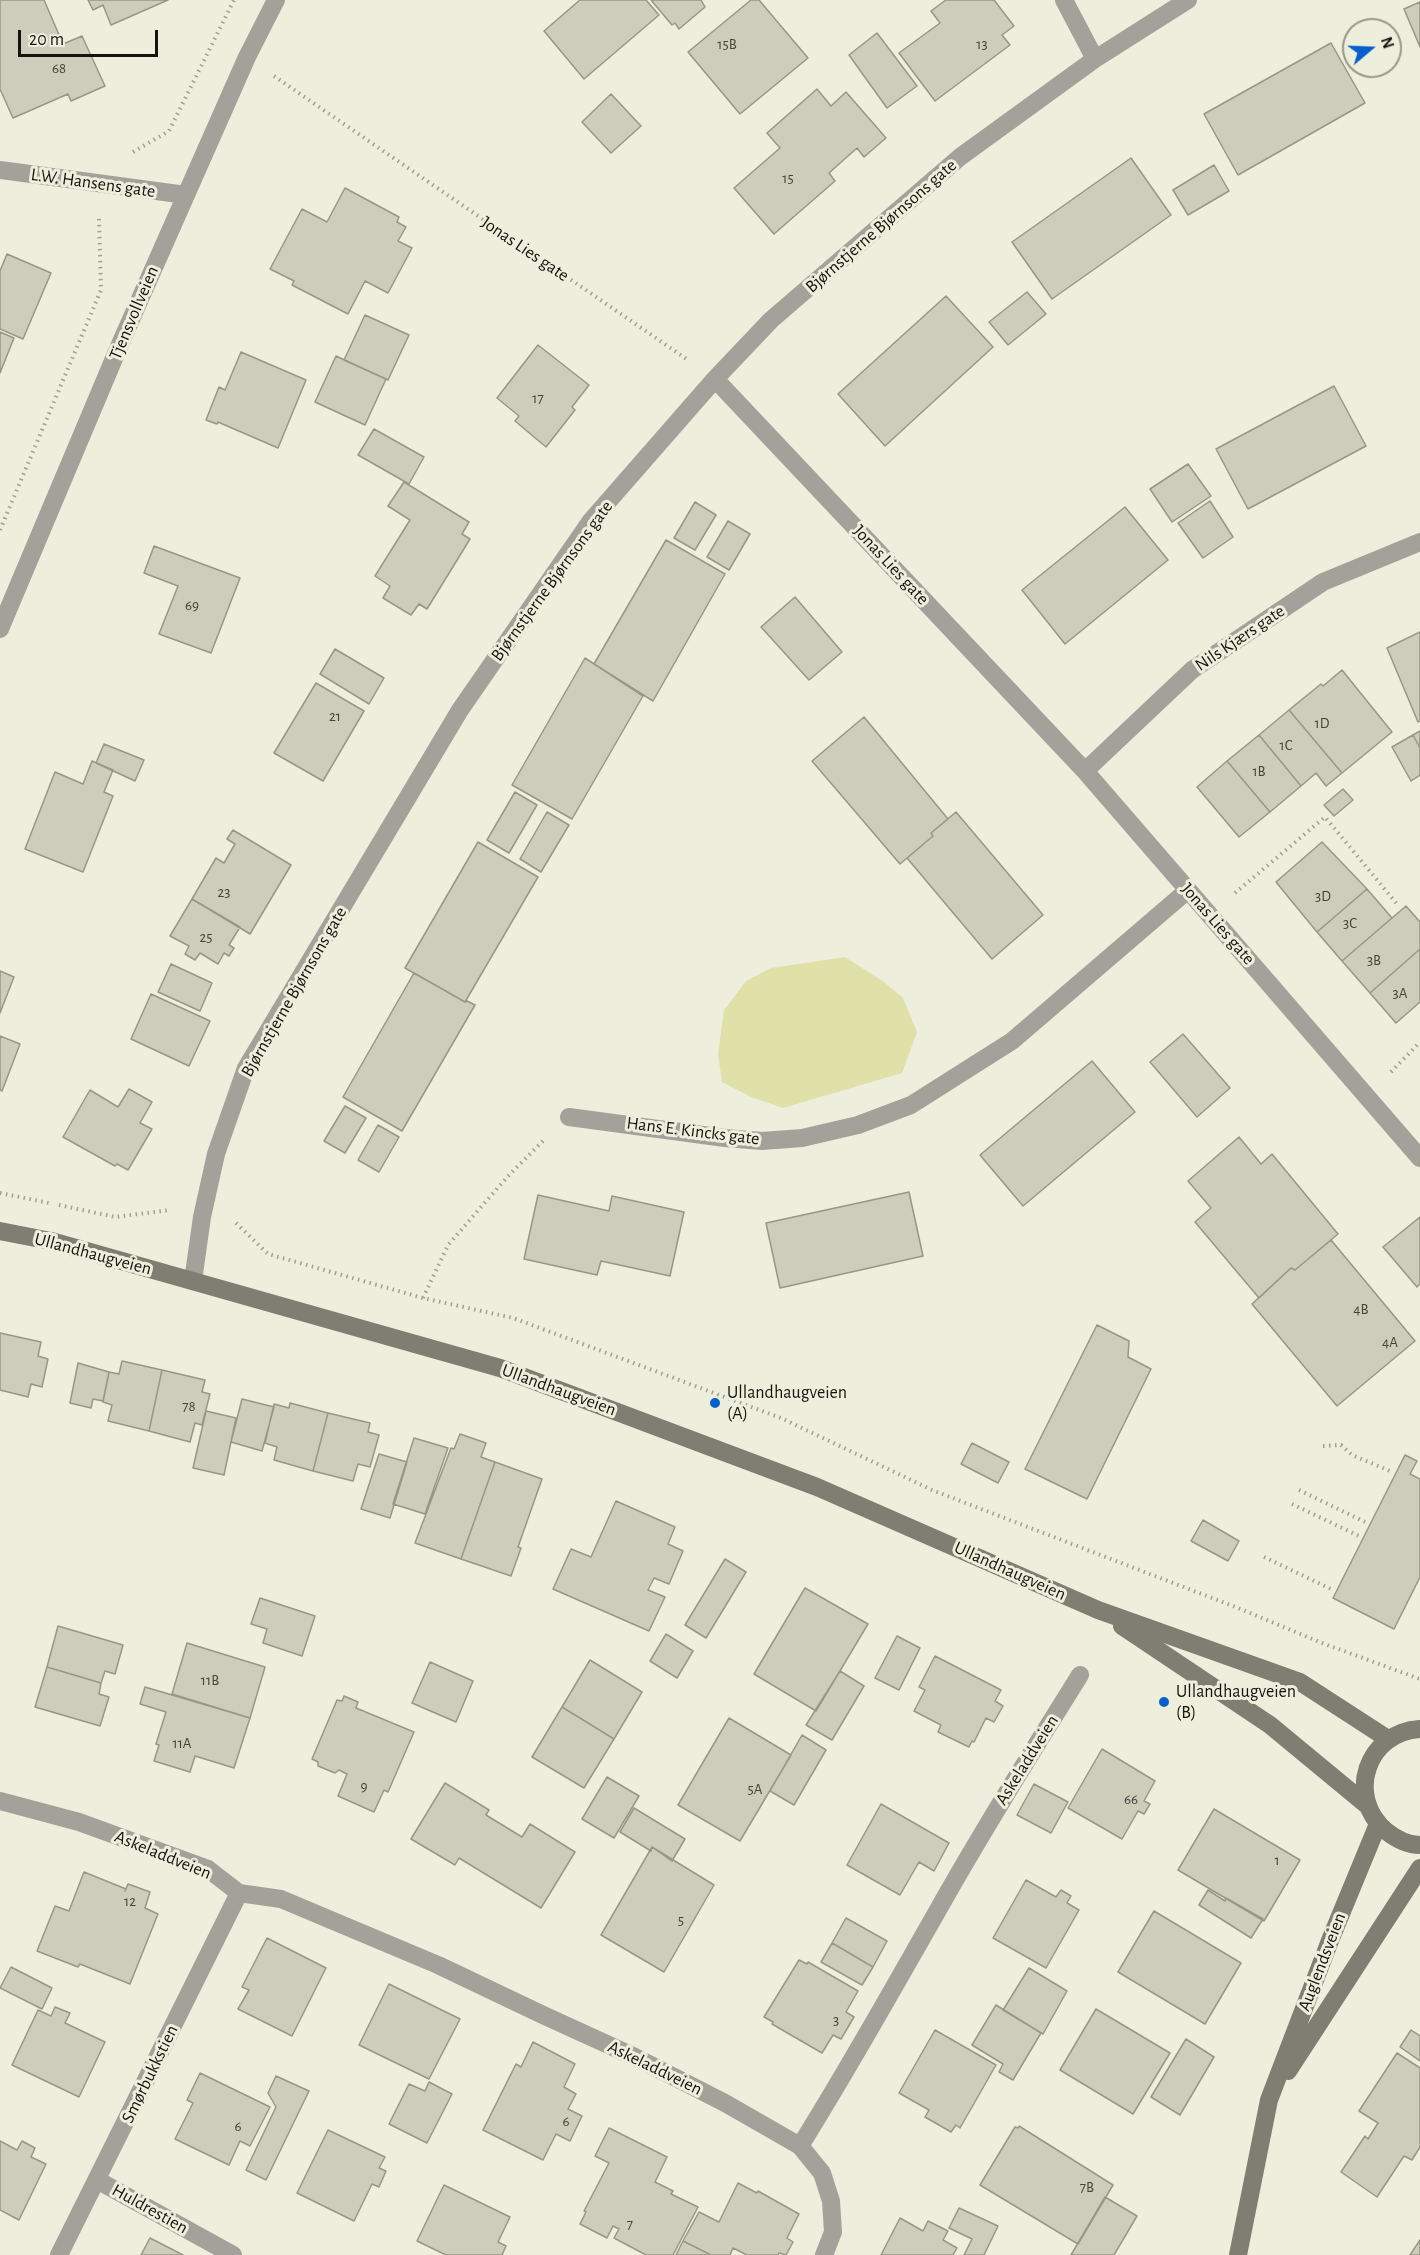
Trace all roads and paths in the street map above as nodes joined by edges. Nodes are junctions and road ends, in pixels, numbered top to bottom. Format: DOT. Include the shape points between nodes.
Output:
graph roads {
  1 [pos="234,0"];
  2 [pos="276,0"];
  3 [pos="1064,0"];
  4 [pos="1188,0"];
  5 [pos="1095,59"];
  6 [pos="271,74"];
  7 [pos="0,170"];
  8 [pos="102,184"];
  9 [pos="186,195"];
  10 [pos="715,379"];
  11 [pos="0,530"];
  12 [pos="1420,543"];
  13 [pos="0,629"];
  14 [pos="1085,771"];
  15 [pos="1188,890"];
  16 [pos="1397,904"];
  17 [pos="1210,915"];
  18 [pos="1420,1042"];
  19 [pos="1386,1076"];
  20 [pos="569,1117"];
  21 [pos="1420,1158"];
  22 [pos="0,1231"];
  23 [pos="192,1281"];
  24 [pos="423,1298"];
  25 [pos="1323,1446"];
  26 [pos="1390,1472"];
  27 [pos="1299,1490"];
  28 [pos="1292,1504"];
  29 [pos="1365,1522"];
  30 [pos="1359,1536"];
  31 [pos="1264,1557"];
  32 [pos="1333,1590"];
  33 [pos="1098,1610"];
  34 [pos="1080,1675"];
  35 [pos="1420,1729"];
  36 [pos="1388,1739"];
  37 [pos="0,1801"];
  38 [pos="1368,1806"];
  39 [pos="1378,1824"];
  40 [pos="1420,1845"];
  41 [pos="1420,1868"];
  42 [pos="239,1893"];
  43 [pos="1269,2100"];
  44 [pos="800,2146"];
  45 [pos="98,2180"];
  46 [pos="59,2255"];
  47 [pos="233,2255"];
  48 [pos="824,2255"];
  49 [pos="1238,2255"];
  1 -- 8 [label="path" via="170,131 109,162"];
  2 -- 9 [label="street, Tjensvollveien"];
  3 -- 5 [label="street"];
  4 -- 5 [label="street, Bjørnstjerne Bjørnsons gate"];
  5 -- 10 [label="street, Bjørnstjerne Bjørnsons gate" via="960,157 771,320"];
  6 -- 10 [label="path, Jonas Lies gate"];
  7 -- 8 [label="street, L.W. Hansens gate"];
  8 -- 9 [label="street, L.W. Hansens gate"];
  8 -- 11 [label="path" via="98,228 101,290"];
  9 -- 13 [label="street, Tjensvollveien"];
  10 -- 14 [label="street, Jonas Lies gate"];
  10 -- 23 [label="street, Bjørnstjerne Bjørnsons gate" via="590,522 460,710 246,1068 216,1154"];
  12 -- 14 [label="street, Nils Kjærs gate" via="1323,582 1192,670"];
  14 -- 15 [label="street, Jonas Lies gate"];
  15 -- 17 [label="street, Jonas Lies gate"];
  15 -- 20 [label="street, Hans E. Kincks gate" via="1012,1041 911,1105 858,1125 802,1138 762,1140"];
  16 -- 17 [label="path" via="1325,817"];
  17 -- 21 [label="street, Jonas Lies gate"];
  18 -- 19 [label="path"];
  20 -- 24 [label="path" via="509,1174 448,1245"];
  22 -- 23 [label="main road, Ullandhaugveien" via="51,1241"];
  23 -- 33 [label="main road, Ullandhaugveien" via="500,1368 817,1487"];
  25 -- 26 [label="path" via="1341,1445 1352,1455"];
  27 -- 29 [label="path"];
  28 -- 30 [label="path"];
  31 -- 32 [label="path"];
  33 -- 36 [label="main road, Ullandhaugveien" via="1300,1682"];
  33 -- 38 [label="main road, Ullandhaugveien" via="1270,1725"];
  34 -- 44 [label="street, Askeladdveien"];
  35 -- 36 [label="main road" via="1406,1730"];
  36 -- 38 [label="main road" via="1373,1755 1366,1774"];
  37 -- 42 [label="street, Askeladdveien" via="79,1822 208,1869"];
  38 -- 39 [label="main road"];
  39 -- 40 [label="main road" via="1395,1839"];
  39 -- 43 [label="main road, Auglendsveien"];
  41 -- 43 [label="main road, Auglendsveien"];
  42 -- 44 [label="street, Askeladdveien" via="281,1899 438,1965 635,2057"];
  42 -- 45 [label="street, Smørbukkstien"];
  43 -- 49 [label="main road, Auglendsveien"];
  44 -- 48 [label="street" via="822,2173 831,2201 833,2232"];
  45 -- 46 [label="street, Smørbukkstien"];
  45 -- 47 [label="street, Huldrestien"];
}
